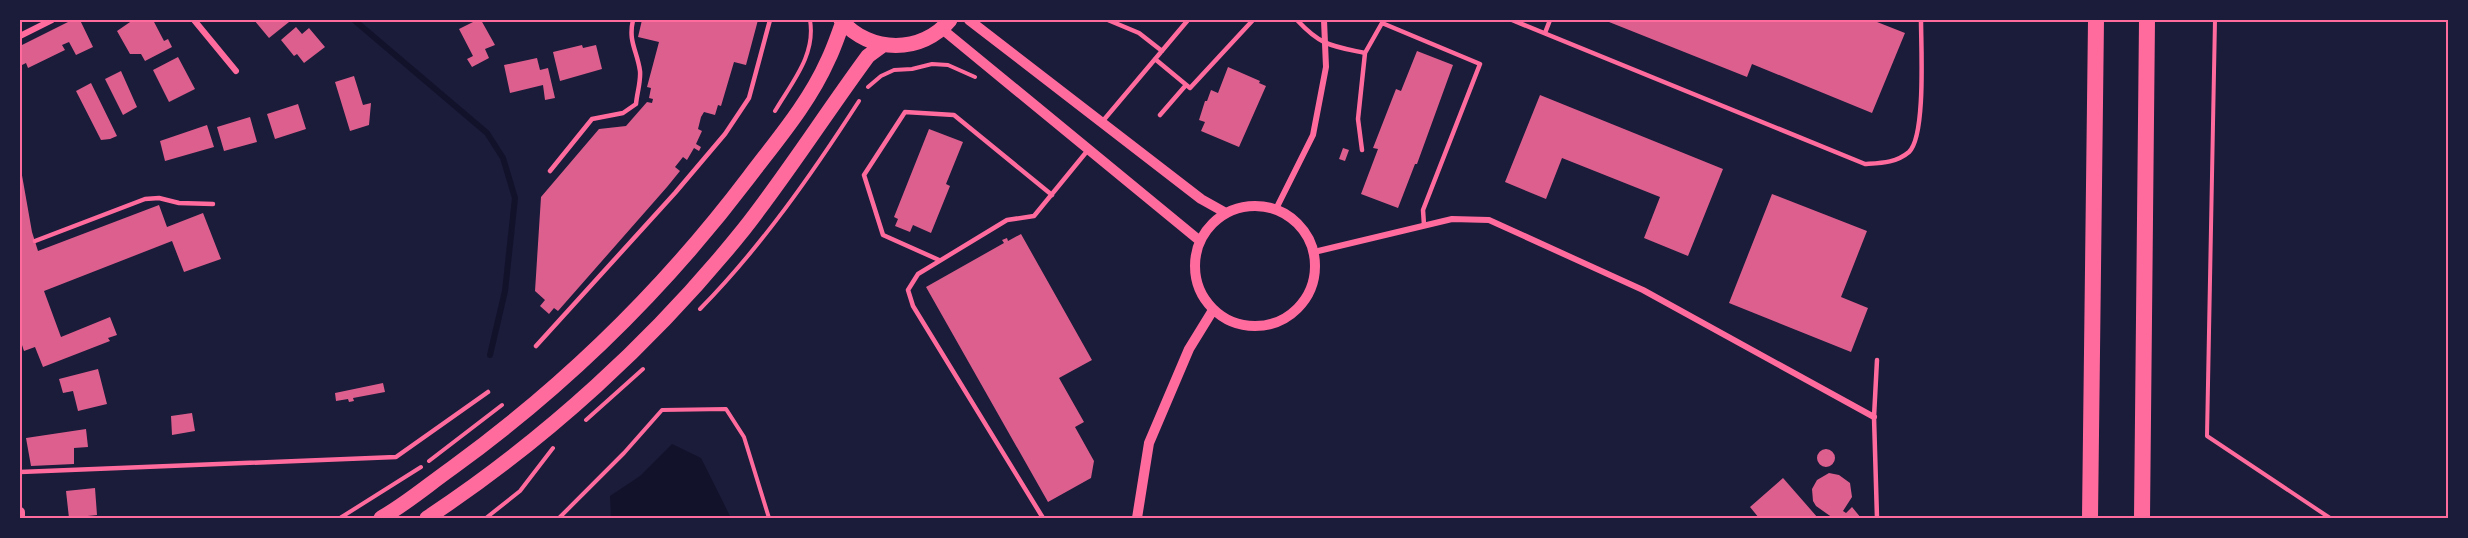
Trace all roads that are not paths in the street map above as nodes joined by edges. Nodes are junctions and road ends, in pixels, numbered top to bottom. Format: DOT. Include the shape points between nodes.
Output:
graph roads {
  1 [pos="52,20"];
  2 [pos="194,20"];
  3 [pos="633,20"];
  4 [pos="770,20"];
  5 [pos="969,20"];
  6 [pos="1108,20"];
  7 [pos="1188,20"];
  8 [pos="1253,20"];
  9 [pos="1298,20"];
  10 [pos="1324,20"];
  11 [pos="1512,20"];
  12 [pos="1551,20"];
  13 [pos="1921,20"];
  14 [pos="2096,20"];
  15 [pos="2147,20"];
  16 [pos="842,21"];
  17 [pos="946,24"];
  18 [pos="1545,33"];
  19 [pos="20,36"];
  20 [pos="1325,44"];
  21 [pos="883,45"];
  22 [pos="1162,51"];
  23 [pos="1365,53"];
  24 [pos="1155,59"];
  25 [pos="236,71"];
  26 [pos="1186,85"];
  27 [pos="1160,115"];
  28 [pos="1102,122"];
  29 [pos="1089,149"];
  30 [pos="1362,150"];
  31 [pos="550,171"];
  32 [pos="1052,195"];
  33 [pos="213,204"];
  34 [pos="1276,209"];
  35 [pos="1226,213"];
  36 [pos="1424,225"];
  37 [pos="35,241"];
  38 [pos="1200,241"];
  39 [pos="1314,252"];
  40 [pos="939,260"];
  41 [pos="1213,310"];
  42 [pos="536,346"];
  43 [pos="1877,360"];
  44 [pos="488,392"];
  45 [pos="1874,417"];
  46 [pos="20,472"];
  47 [pos="381,519"];
  48 [pos="427,519"];
  49 [pos="1043,519"];
  50 [pos="1137,519"];
  51 [pos="1877,519"];
  52 [pos="2090,519"];
  53 [pos="2142,519"];
  1 -- 19 [label="street"];
  2 -- 25 [label="street"];
  3 -- 31 [label="lane" via="631,42 640,75 636,104 623,112 592,119"];
  4 -- 42 [label="lane" via="749,98 725,134"];
  5 -- 28 [label="street"];
  6 -- 22 [label="lane" via="1139,33"];
  7 -- 22 [label="lane"];
  8 -- 26 [label="lane" via="1190,88"];
  9 -- 20 [label="lane"];
  10 -- 20 [label="street"];
  11 -- 18 [label="lane"];
  12 -- 18 [label="lane"];
  13 -- 18 [label="lane" via="1920,128 1910,151 1891,162 1865,164"];
  14 -- 52 [label="highway"];
  15 -- 53 [label="highway"];
  16 -- 21 [label="main road" via="865,39"];
  16 -- 47 [label="main road" via="828,62 804,104 717,220 648,296 600,347 533,406"];
  17 -- 21 [label="main road" via="924,41 904,46"];
  17 -- 29 [label="street" via="991,69"];
  20 -- 23 [label="lane"];
  20 -- 34 [label="street" via="1326,67 1313,135"];
  21 -- 48 [label="main road" via="868,56 743,231 639,345 573,407"];
  22 -- 24 [label="lane"];
  23 -- 30 [label="lane" via="1358,119"];
  23 -- 36 [label="lane" via="1382,24 1480,64 1423,210"];
  24 -- 26 [label="lane"];
  24 -- 28 [label="lane"];
  26 -- 27 [label="lane"];
  28 -- 35 [label="street" via="1201,199"];
  29 -- 32 [label="lane"];
  29 -- 38 [label="street"];
  32 -- 40 [label="lane" via="1034,216 1007,220"];
  32 -- 40 [label="lane" via="954,115 905,112 864,175 883,235"];
  33 -- 37 [label="lane" via="145,199"];
  34 -- 35 [label="street" via="1258,205"];
  34 -- 39 [label="street" via="1294,219 1306,232"];
  35 -- 38 [label="street"];
  36 -- 39 [label="street"];
  36 -- 45 [label="street" via="1452,219 1489,220 1643,290"];
  38 -- 41 [label="street" via="1195,272 1201,293"];
  39 -- 41 [label="street" via="1312,288 1304,303 1288,317 1271,325 1250,327 1230,322"];
  40 -- 49 [label="lane" via="918,274 908,290 913,306"];
  41 -- 50 [label="street" via="1189,349 1149,443"];
  43 -- 45 [label="lane"];
  44 -- 46 [label="lane" via="396,457"];
  45 -- 51 [label="lane"];
}
